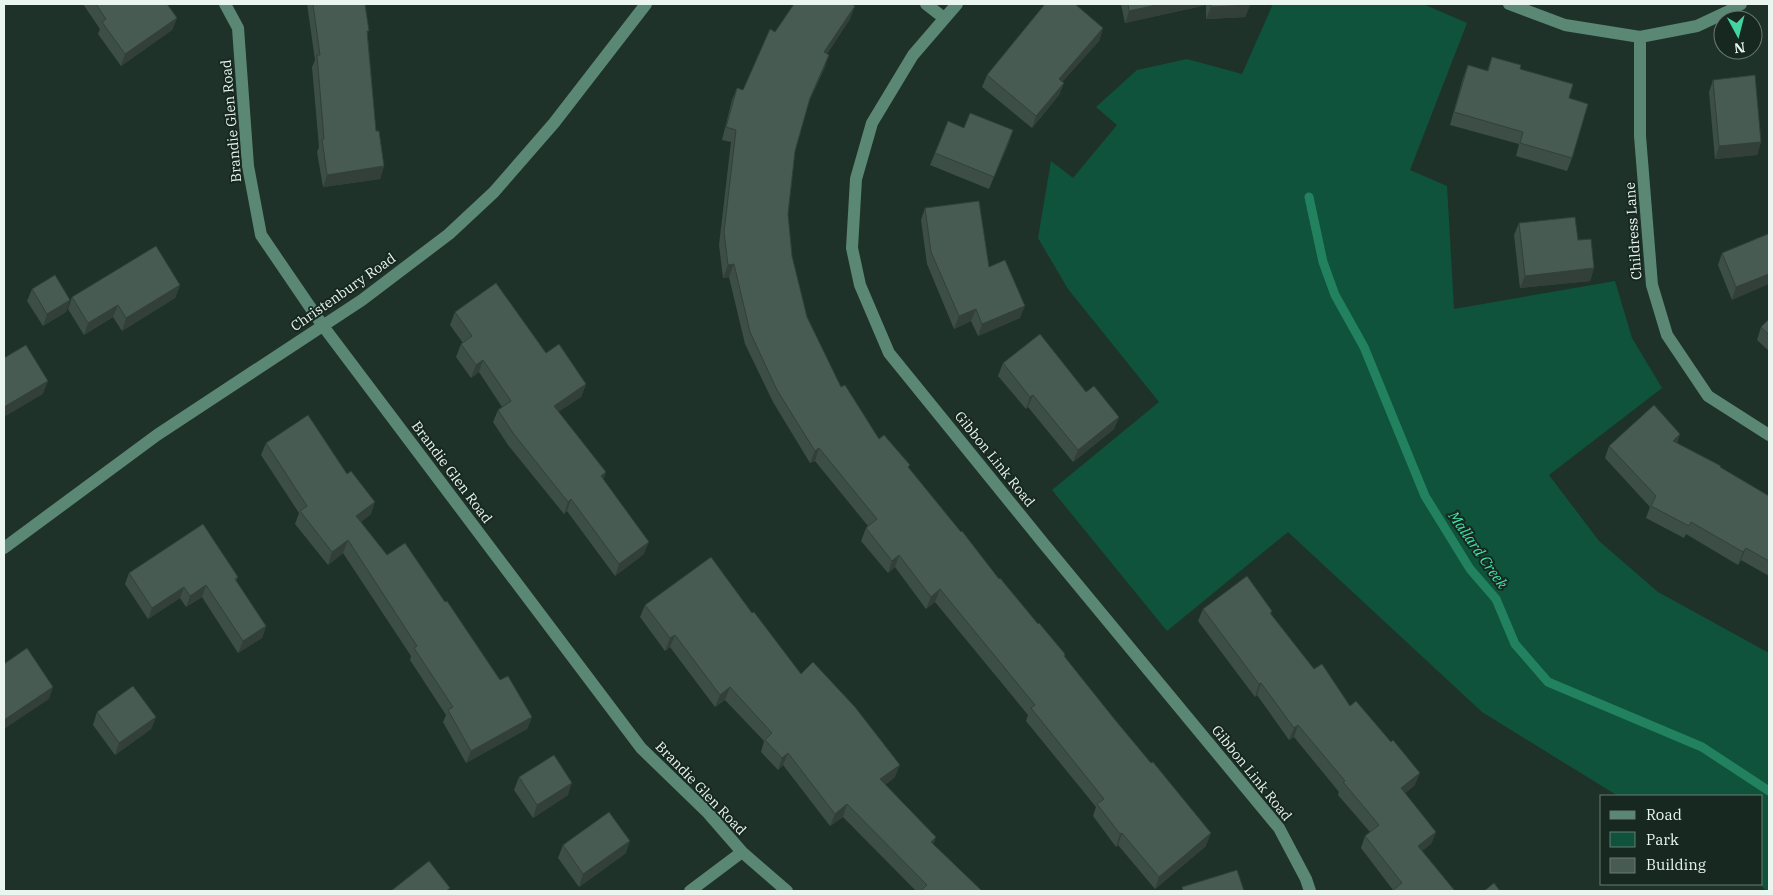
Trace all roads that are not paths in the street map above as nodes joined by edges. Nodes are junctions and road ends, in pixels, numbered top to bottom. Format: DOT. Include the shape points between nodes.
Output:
graph roads {
  1 [pos="225,4"];
  2 [pos="646,4"];
  3 [pos="926,4"];
  4 [pos="957,4"];
  5 [pos="1509,4"];
  6 [pos="1741,4"];
  7 [pos="944,18"];
  8 [pos="1640,37"];
  9 [pos="323,326"];
  10 [pos="1769,435"];
  11 [pos="4,548"];
  12 [pos="742,852"];
  13 [pos="690,891"];
  14 [pos="787,891"];
  15 [pos="1310,891"];
  1 -- 9 [label="street, Brandie Glen Road" via="238,28 248,166 261,235"];
  2 -- 9 [label="street, Christenbury Road" via="554,123 494,192 449,234"];
  3 -- 7 [label="street"];
  4 -- 7 [label="street, Gibbon Link Road"];
  5 -- 8 [label="street" via="1565,25"];
  6 -- 8 [label="street" via="1697,26"];
  7 -- 15 [label="street, Gibbon Link Road" via="913,55 872,124 856,179 852,248 860,285 889,353 1279,828"];
  8 -- 10 [label="street, Childress Lane" via="1640,136 1652,285 1667,335 1708,396"];
  9 -- 11 [label="street, Christenbury Road" via="158,435"];
  9 -- 12 [label="street, Brandie Glen Road" via="641,748 708,813"];
  12 -- 13 [label="street"];
  12 -- 14 [label="street, Brandie Glen Road"];
}
